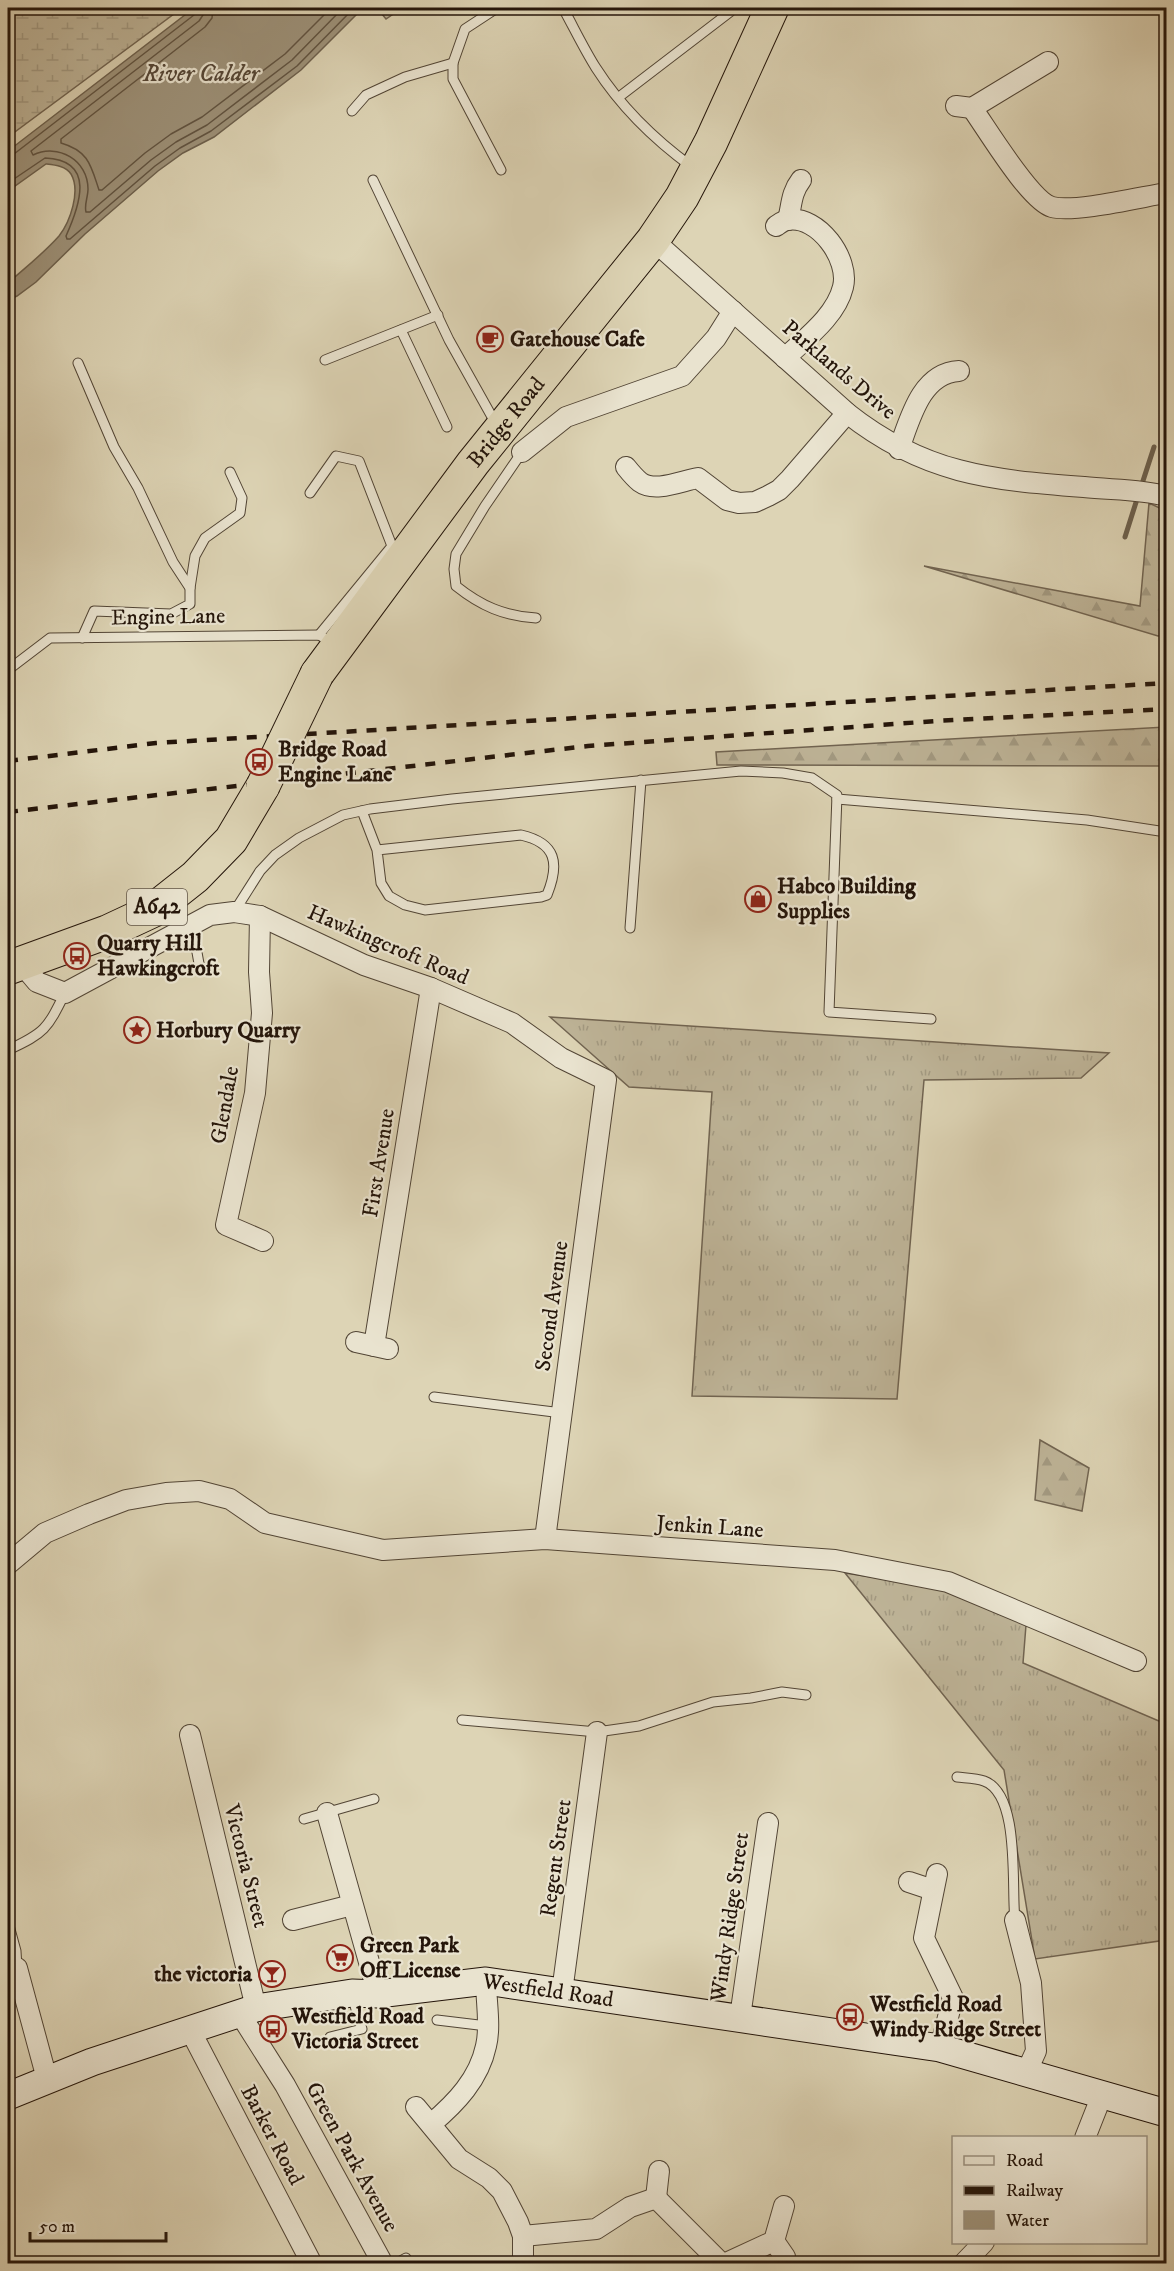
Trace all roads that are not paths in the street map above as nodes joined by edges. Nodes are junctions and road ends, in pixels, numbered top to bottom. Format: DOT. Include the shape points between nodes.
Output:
graph roads {
  1 [pos="497,8"];
  2 [pos="563,8"];
  3 [pos="733,8"];
  4 [pos="772,8"];
  5 [pos="1048,62"];
  6 [pos="453,63"];
  7 [pos="619,97"];
  8 [pos="352,111"];
  9 [pos="501,170"];
  10 [pos="696,170"];
  11 [pos="373,180"];
  12 [pos="801,180"];
  13 [pos="1167,193"];
  14 [pos="653,240"];
  15 [pos="733,311"];
  16 [pos="438,315"];
  17 [pos="401,330"];
  18 [pos="785,358"];
  19 [pos="325,360"];
  20 [pos="78,363"];
  21 [pos="959,371"];
  22 [pos="847,413"];
  23 [pos="447,427"];
  24 [pos="511,441"];
  25 [pos="899,449"];
  26 [pos="626,467"];
  27 [pos="230,472"];
  28 [pos="310,493"];
  29 [pos="1167,496"];
  30 [pos="190,588"];
  31 [pos="536,618"];
  32 [pos="82,638"];
  33 [pos="328,641"];
  34 [pos="8,670"];
  35 [pos="640,780"];
  36 [pos="837,799"];
  37 [pos="362,811"];
  38 [pos="1167,832"];
  39 [pos="377,849"];
  40 [pos="234,912"];
  41 [pos="260,915"];
  42 [pos="192,925"];
  43 [pos="630,928"];
  44 [pos="14,966"];
  45 [pos="200,969"];
  46 [pos="431,988"];
  47 [pos="65,993"];
  48 [pos="931,1019"];
  49 [pos="8,1050"];
  50 [pos="606,1080"];
  51 [pos="263,1241"];
  52 [pos="373,1346"];
  53 [pos="434,1397"];
  54 [pos="562,1413"];
  55 [pos="545,1539"];
  56 [pos="8,1564"];
  57 [pos="1136,1661"];
  58 [pos="806,1695"];
  59 [pos="462,1720"];
  60 [pos="597,1732"];
  61 [pos="190,1735"];
  62 [pos="957,1777"];
  63 [pos="374,1799"];
  64 [pos="327,1813"];
  65 [pos="304,1819"];
  66 [pos="768,1823"];
  67 [pos="909,1882"];
  68 [pos="352,1905"];
  69 [pos="294,1920"];
  70 [pos="1015,1920"];
  71 [pos="8,1922"];
  72 [pos="17,1968"];
  73 [pos="486,1981"];
  74 [pos="562,1992"];
  75 [pos="365,1993"];
  76 [pos="248,2011"];
  77 [pos="740,2018"];
  78 [pos="437,2020"];
  79 [pos="487,2026"];
  80 [pos="189,2028"];
  81 [pos="330,2037"];
  82 [pos="940,2048"];
  83 [pos="1026,2073"];
  84 [pos="46,2079"];
  85 [pos="1102,2096"];
  86 [pos="8,2097"];
  87 [pos="416,2107"];
  88 [pos="1167,2113"];
  89 [pos="431,2124"];
  90 [pos="1085,2136"];
  91 [pos="659,2171"];
  92 [pos="656,2198"];
  93 [pos="784,2206"];
  94 [pos="523,2236"];
  95 [pos="774,2241"];
  96 [pos="982,2244"];
  97 [pos="785,2257"];
  98 [pos="406,2258"];
  99 [pos="312,2264"];
  100 [pos="383,2264"];
  101 [pos="395,2264"];
  102 [pos="523,2264"];
  103 [pos="723,2264"];
  104 [pos="963,2264"];
  1 -- 6 [label="lane" via="465,28"];
  2 -- 7 [label="lane" via="596,69"];
  3 -- 7 [label="lane"];
  4 -- 10 [label="highway, Bridge Road / A642"];
  5 -- 13 [label="street" via="964,107 1032,193 1053,207 1092,206"];
  6 -- 8 [label="lane" via="405,77 366,95"];
  6 -- 9 [label="lane" via="453,79"];
  7 -- 10 [label="lane" via="661,144"];
  10 -- 14 [label="highway, Bridge Road / A642"];
  11 -- 16 [label="lane"];
  12 -- 18 [label="street" via="782,223 804,223 831,242 839,254 844,285 830,314"];
  14 -- 15 [label="street, Parklands Drive"];
  14 -- 24 [label="highway, Bridge Road / A642"];
  15 -- 18 [label="street, Parklands Drive"];
  15 -- 24 [label="street" via="716,338 682,376"];
  16 -- 17 [label="lane"];
  16 -- 24 [label="lane"];
  17 -- 19 [label="lane"];
  17 -- 23 [label="lane"];
  18 -- 22 [label="street, Parklands Drive"];
  20 -- 30 [label="lane" via="114,447"];
  21 -- 25 [label="street" via="948,372 927,386"];
  22 -- 25 [label="street, Parklands Drive"];
  22 -- 26 [label="street" via="779,490 755,502 727,500 698,478 651,486 640,483"];
  24 -- 31 [label="lane" via="485,506 456,554 456,586 489,608 510,616"];
  24 -- 33 [label="highway, Bridge Road / A642"];
  25 -- 29 [label="street, Parklands Drive" via="980,476"];
  27 -- 30 [label="lane" via="242,498 240,513 205,538 195,556"];
  28 -- 33 [label="lane" via="336,456 359,461 392,546"];
  30 -- 32 [label="lane" via="190,603 171,614 94,611"];
  32 -- 33 [label="lane, Engine Lane"];
  32 -- 34 [label="lane, Engine Lane" via="50,638"];
  33 -- 44 [label="highway, Bridge Road / A642, bridge" via="318,674 231,840 195,877 152,911"];
  35 -- 36 [label="lane" via="741,771 783,773 812,778 837,795"];
  35 -- 37 [label="lane"];
  35 -- 43 [label="lane"];
  36 -- 38 [label="lane" via="1048,816"];
  36 -- 48 [label="lane" via="829,1012"];
  37 -- 39 [label="lane"];
  37 -- 40 [label="lane" via="343,815 275,855"];
  39 -- 39 [label="lane" via="381,883 389,896 405,906 425,910 541,897 547,895 554,870 549,848 537,839 521,836"];
  40 -- 41 [label="street, Hawkingcroft Road"];
  40 -- 42 [label="street, Hawkingcroft Road" via="210,915"];
  41 -- 46 [label="street, Hawkingcroft Road" via="364,965"];
  41 -- 51 [label="street, Glendale" via="262,1013 255,1093 226,1225"];
  42 -- 45 [label="lane"];
  42 -- 47 [label="street, Hawkingcroft Road"];
  44 -- 47 [label="street" via="37,982"];
  46 -- 50 [label="street, Hawkingcroft Road" via="512,1023 561,1058"];
  46 -- 52 [label="street, First Avenue"];
  47 -- 49 [label="lane" via="48,1026"];
  50 -- 54 [label="street, Second Avenue"];
  53 -- 54 [label="lane"];
  54 -- 55 [label="street, Second Avenue"];
  55 -- 56 [label="street, Jenkin Lane" via="383,1550 265,1523 230,1498 199,1491 126,1500 45,1533"];
  55 -- 57 [label="street, Jenkin Lane" via="835,1560 948,1582"];
  58 -- 60 [label="lane" via="782,1692 713,1702 639,1726"];
  59 -- 60 [label="lane"];
  60 -- 74 [label="street, Regent Street"];
  61 -- 76 [label="street, Victoria Street"];
  62 -- 70 [label="lane" via="985,1781 1000,1796 1008,1817"];
  63 -- 64 [label="lane"];
  64 -- 65 [label="lane"];
  64 -- 68 [label="street"];
  66 -- 77 [label="street, Windy Ridge Street"];
  67 -- 82 [label="street" via="935,1882 924,1938 953,1998"];
  68 -- 69 [label="street"];
  68 -- 75 [label="street"];
  70 -- 83 [label="street" via="1031,1983 1035,2028 1036,2051"];
  71 -- 72 [label="lane"];
  72 -- 84 [label="street"];
  73 -- 74 [label="main road, Westfield Road"];
  73 -- 75 [label="main road, Westfield Road"];
  73 -- 79 [label="street"];
  74 -- 77 [label="main road, Westfield Road"];
  75 -- 76 [label="main road, Westfield Road"];
  75 -- 81 [label="lane" via="362,2030"];
  76 -- 80 [label="main road, Westfield Road"];
  76 -- 100 [label="street, Green Park Avenue"];
  77 -- 82 [label="main road, Westfield Road"];
  78 -- 79 [label="lane"];
  79 -- 89 [label="street" via="487,2045 469,2086"];
  80 -- 84 [label="main road, Westfield Road"];
  80 -- 99 [label="street, Barker Road"];
  82 -- 83 [label="main road, Westfield Road"];
  83 -- 85 [label="main road, Westfield Road"];
  84 -- 86 [label="main road, Westfield Road"];
  85 -- 88 [label="main road, Westfield Road"];
  85 -- 90 [label="street"];
  87 -- 89 [label="street"];
  89 -- 94 [label="street" via="459,2159 489,2178 501,2191"];
  91 -- 92 [label="street"];
  92 -- 94 [label="street" via="630,2207 596,2229"];
  92 -- 103 [label="street"];
  93 -- 95 [label="street"];
  94 -- 102 [label="street"];
  95 -- 97 [label="street"];
  95 -- 103 [label="street"];
  96 -- 104 [label="street"];
  98 -- 101 [label="lane, Green Park Avenue"];
}
